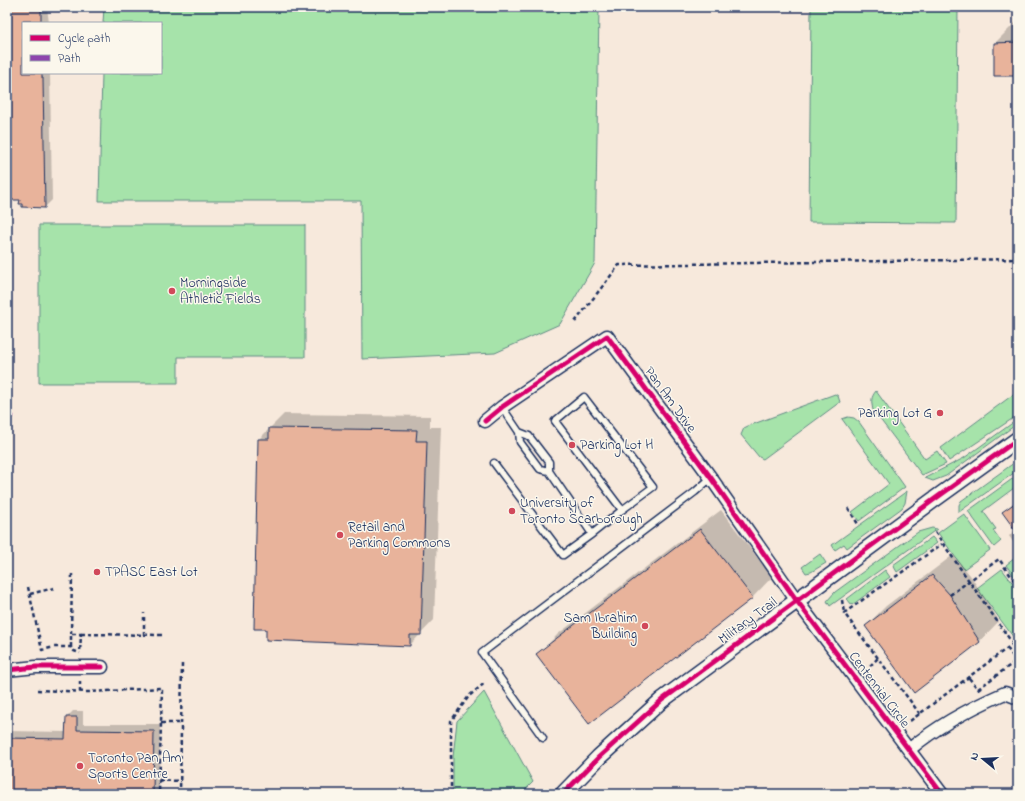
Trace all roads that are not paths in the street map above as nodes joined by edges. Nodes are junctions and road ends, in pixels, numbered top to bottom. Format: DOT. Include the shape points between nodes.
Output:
graph roads {
  1 [pos="502,407"];
  2 [pos="485,421"];
  3 [pos="519,432"];
  4 [pos="1018,439"];
  5 [pos="494,463"];
  6 [pos="549,471"];
  7 [pos="711,478"];
  8 [pos="622,510"];
  9 [pos="592,534"];
  10 [pos="797,601"];
  11 [pos="102,667"];
  12 [pos="7,670"];
  13 [pos="1018,698"];
  14 [pos="543,738"];
  15 [pos="910,750"];
  16 [pos="562,794"];
  17 [pos="942,794"];
  1 -- 2 [label="street, Pan Am Drive"];
  1 -- 3 [label="lane"];
  1 -- 7 [label="street, Pan Am Drive" via="608,336"];
  3 -- 6 [label="lane" via="529,436 549,462"];
  3 -- 6 [label="lane" via="520,442 540,469"];
  4 -- 10 [label="street, Military Trail"];
  5 -- 9 [label="lane" via="563,555"];
  6 -- 9 [label="lane"];
  7 -- 10 [label="street, Pan Am Drive"];
  7 -- 14 [label="lane" via="482,653"];
  8 -- 8 [label="lane" via="555,421 584,397 653,486"];
  8 -- 9 [label="lane"];
  10 -- 15 [label="street, Centennial Circle"];
  10 -- 16 [label="street, Military Trail" via="662,700"];
  11 -- 12 [label="street" via="36,667"];
  13 -- 15 [label="street" via="1005,693 985,702 923,738"];
  15 -- 17 [label="street, Centennial Circle"];
}
